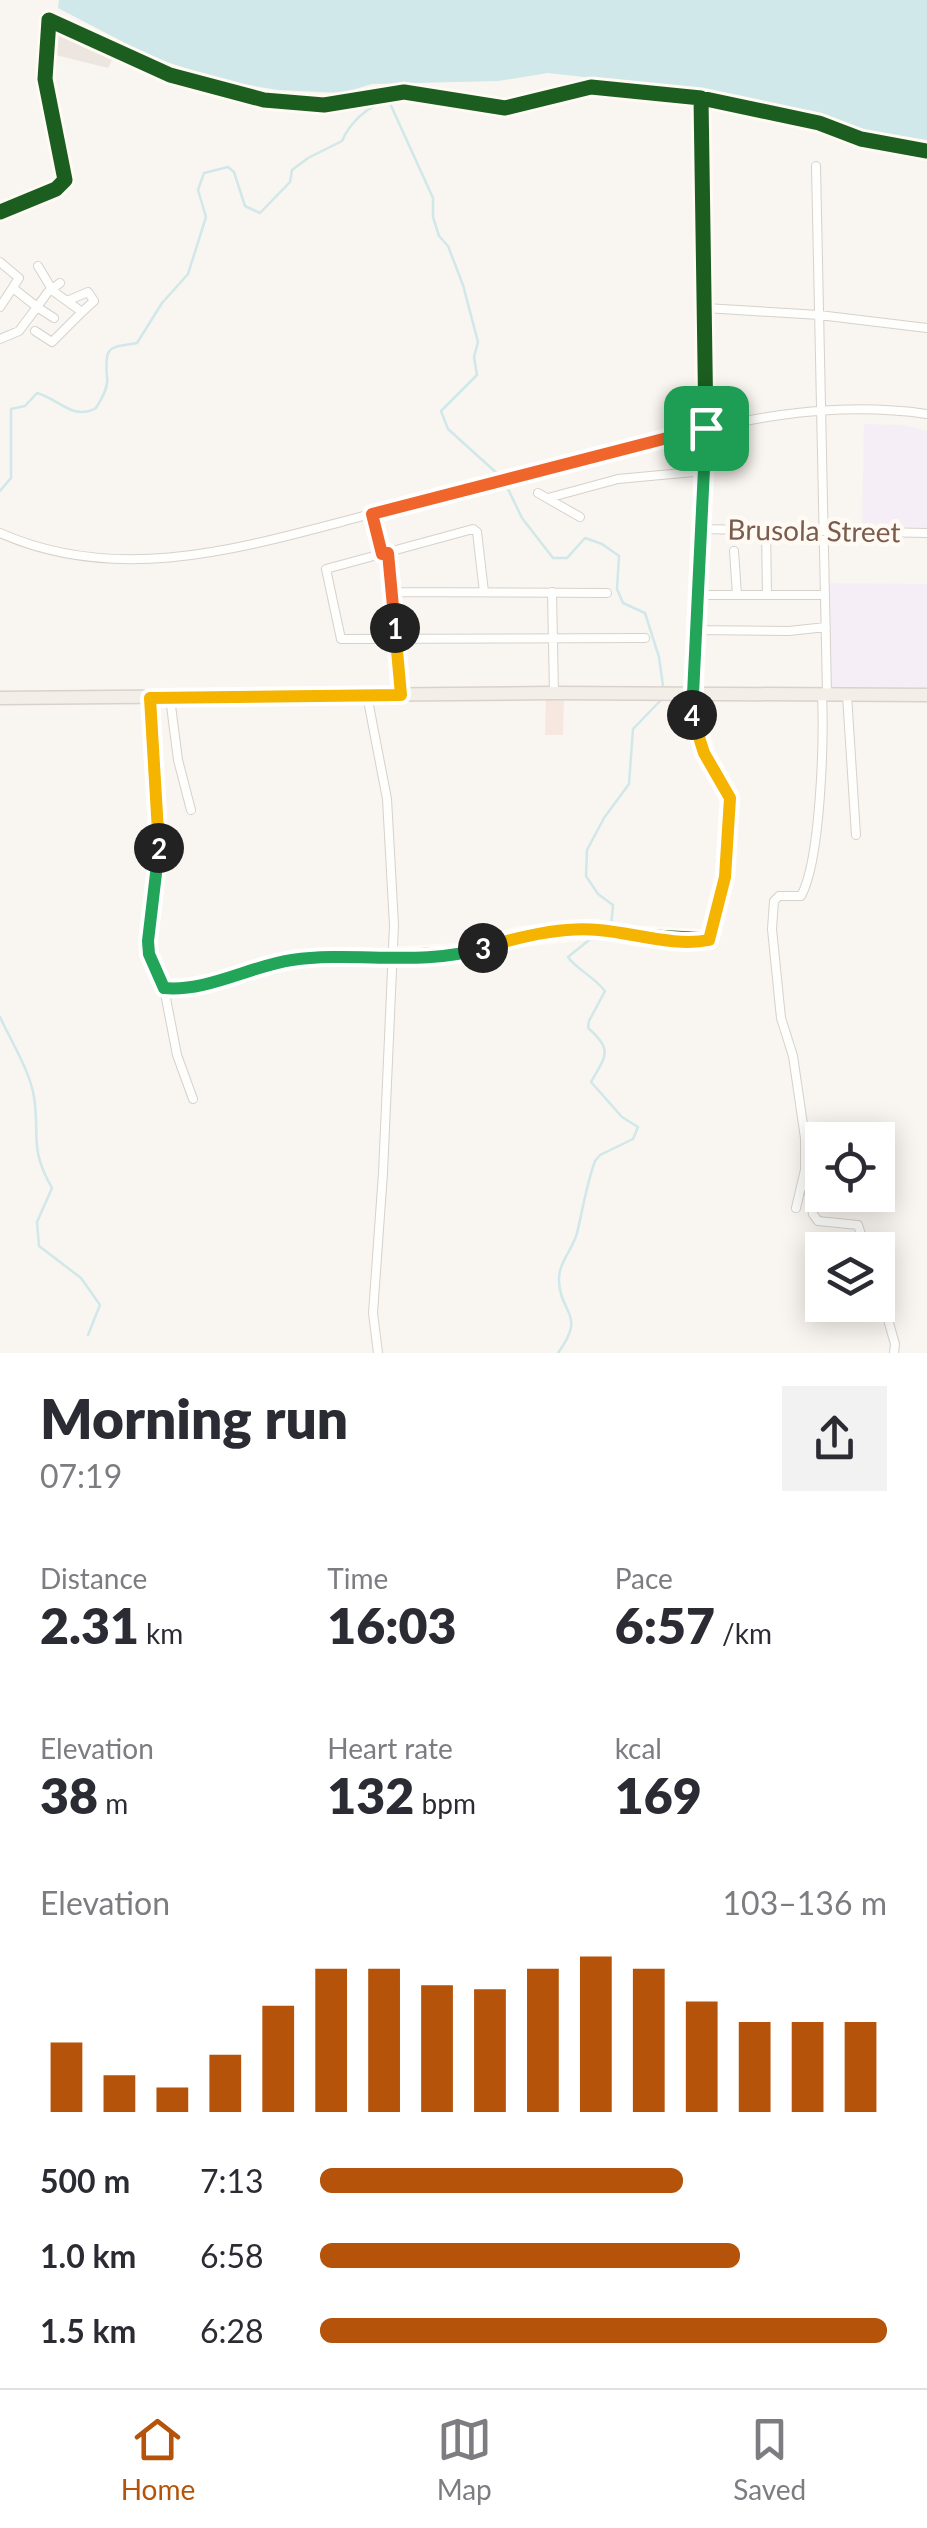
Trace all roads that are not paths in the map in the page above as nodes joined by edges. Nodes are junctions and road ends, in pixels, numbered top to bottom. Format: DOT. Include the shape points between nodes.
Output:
graph roads {
  1 [pos="701,98"];
  2 [pos="927,150"];
  3 [pos="816,166"];
  4 [pos="0,212"];
  5 [pos="1,265"];
  6 [pos="38,266"];
  7 [pos="56,286"];
  8 [pos="14,288"];
  9 [pos="67,301"];
  10 [pos="0,306"];
  11 [pos="38,307"];
  12 [pos="705,308"];
  13 [pos="82,312"];
  14 [pos="819,315"];
  15 [pos="54,318"];
  16 [pos="927,328"];
  17 [pos="36,330"];
  18 [pos="0,339"];
  19 [pos="821,408"];
  20 [pos="927,414"];
  21 [pos="706,428"];
  22 [pos="704,471"];
  23 [pos="538,493"];
  24 [pos="548,498"];
  25 [pos="372,514"];
  26 [pos="580,517"];
  27 [pos="700,529"];
  28 [pos="766,530"];
  29 [pos="824,530"];
  30 [pos="927,533"];
  31 [pos="0,534"];
  32 [pos="734,552"];
  33 [pos="384,554"];
  34 [pos="392,592"];
  35 [pos="484,592"];
  36 [pos="552,592"];
  37 [pos="607,593"];
  38 [pos="697,594"];
  39 [pos="737,595"];
  40 [pos="766,595"];
  41 [pos="825,595"];
  42 [pos="826,627"];
  43 [pos="696,630"];
  44 [pos="553,638"];
  45 [pos="645,638"];
  46 [pos="396,640"];
  47 [pos="554,693"];
  48 [pos="693,693"];
  49 [pos="824,694"];
  50 [pos="847,694"];
  51 [pos="367,695"];
  52 [pos="401,695"];
  53 [pos="927,695"];
  54 [pos="0,698"];
  55 [pos="150,698"];
  56 [pos="170,698"];
  57 [pos="191,810"];
  58 [pos="856,835"];
  59 [pos="394,957"];
  60 [pos="164,988"];
  61 [pos="193,1100"];
  62 [pos="805,1138"];
  63 [pos="805,1170"];
  64 [pos="796,1208"];
  65 [pos="812,1212"];
  66 [pos="860,1232"];
  67 [pos="889,1322"];
  68 [pos="378,1353"];
  69 [pos="894,1353"];
  1 -- 2 [label="street"];
  1 -- 4 [label="street" via="591,87 505,108 404,92 324,105 264,100 170,75 50,20 45,79 64,180"];
  1 -- 12 [label="street"];
  3 -- 14 [label="street"];
  5 -- 8 [label="street" via="18,275"];
  6 -- 7 [label="street"];
  7 -- 9 [label="street"];
  7 -- 11 [label="street"];
  8 -- 10 [label="street"];
  8 -- 11 [label="street"];
  9 -- 13 [label="street"];
  9 -- 13 [label="street" via="94,297"];
  11 -- 15 [label="street"];
  11 -- 18 [label="street" via="19,331"];
  12 -- 14 [label="street"];
  12 -- 21 [label="street"];
  13 -- 17 [label="street" via="55,345"];
  14 -- 16 [label="street"];
  14 -- 19 [label="street"];
  19 -- 20 [label="street"];
  19 -- 21 [label="street"];
  19 -- 29 [label="street"];
  21 -- 22 [label="street"];
  21 -- 25 [label="street"];
  22 -- 24 [label="street" via="618,478"];
  22 -- 27 [label="street"];
  23 -- 24 [label="street"];
  24 -- 26 [label="street"];
  25 -- 31 [label="street" via="266,542 155,560 79,558"];
  25 -- 33 [label="street"];
  27 -- 28 [label="street, Brusola Street"];
  27 -- 38 [label="street"];
  28 -- 29 [label="street, Brusola Street"];
  28 -- 40 [label="street"];
  29 -- 30 [label="street, Brusola Street"];
  29 -- 41 [label="street"];
  32 -- 39 [label="street"];
  33 -- 34 [label="street"];
  33 -- 35 [label="street" via="472,529 478,532"];
  33 -- 46 [label="street" via="326,568 341,638"];
  34 -- 35 [label="street"];
  34 -- 46 [label="street"];
  35 -- 36 [label="street"];
  36 -- 37 [label="street"];
  36 -- 44 [label="street"];
  38 -- 39 [label="street"];
  38 -- 43 [label="street"];
  39 -- 40 [label="street"];
  40 -- 41 [label="street"];
  41 -- 42 [label="street"];
  42 -- 43 [label="street"];
  42 -- 49 [label="street"];
  43 -- 48 [label="street"];
  44 -- 45 [label="street"];
  44 -- 46 [label="street"];
  44 -- 47 [label="street"];
  46 -- 52 [label="street"];
  47 -- 48 [label="main road"];
  47 -- 52 [label="main road"];
  48 -- 49 [label="main road"];
  48 -- 59 [label="street" via="692,721 730,798 725,877 709,940 595,929 517,937 467,953"];
  49 -- 50 [label="main road"];
  49 -- 62 [label="street" via="808,873 800,896 774,901 772,929"];
  50 -- 53 [label="main road"];
  50 -- 58 [label="street"];
  51 -- 52 [label="main road"];
  51 -- 56 [label="main road"];
  51 -- 59 [label="street" via="392,846"];
  54 -- 55 [label="main road"];
  55 -- 56 [label="main road"];
  55 -- 60 [label="street" via="159,858 148,941"];
  56 -- 57 [label="street"];
  59 -- 60 [label="street" via="292,960 183,989"];
  59 -- 68 [label="street" via="375,1256"];
  60 -- 61 [label="street"];
  63 -- 64 [label="street"];
  65 -- 66 [label="street" via="818,1221 858,1225"];
  67 -- 69 [label="street"];
}
